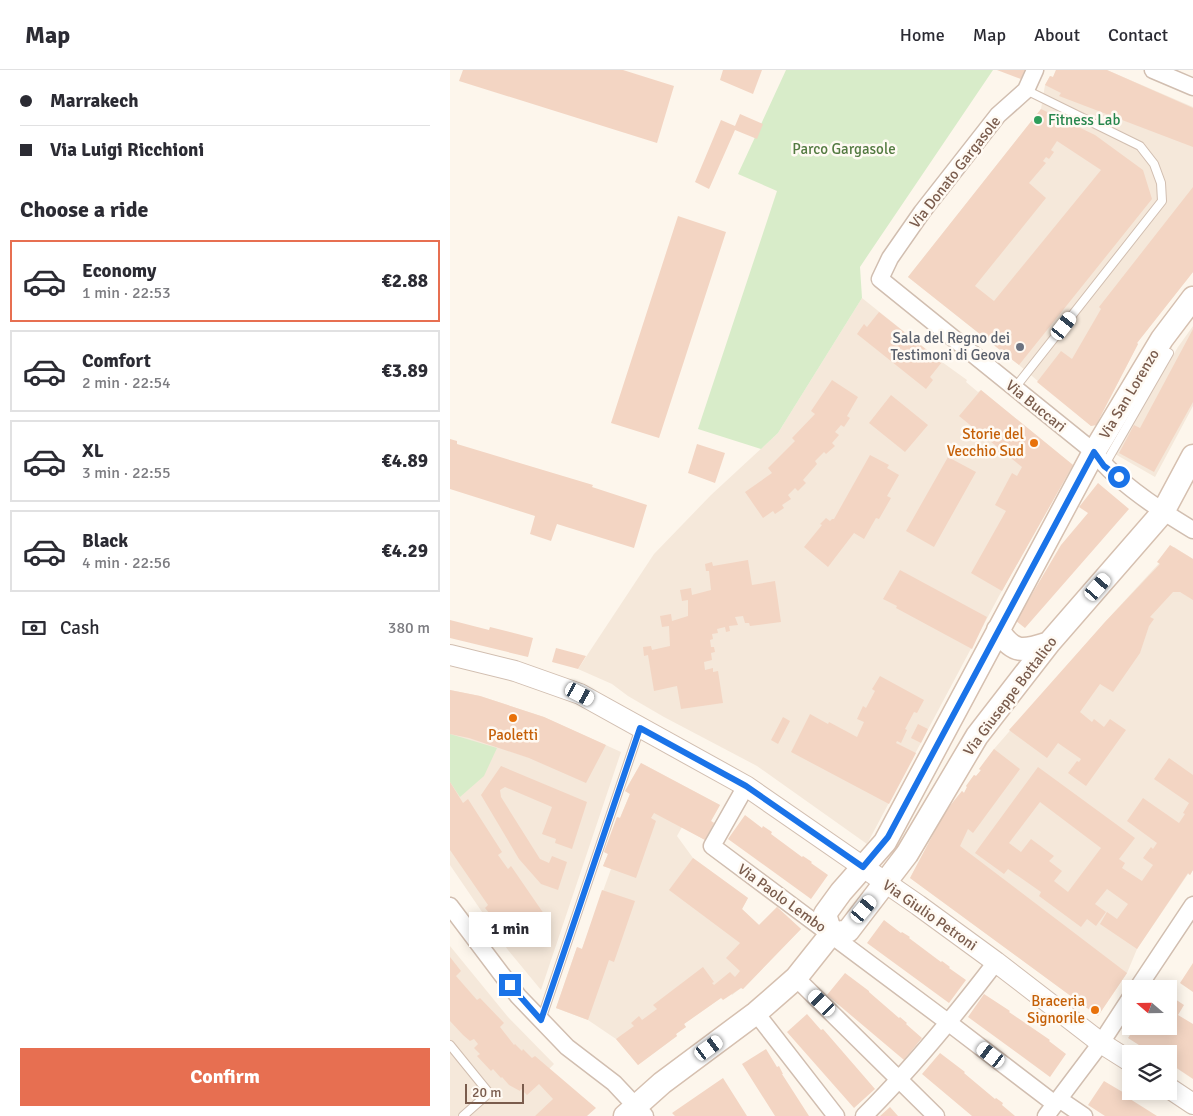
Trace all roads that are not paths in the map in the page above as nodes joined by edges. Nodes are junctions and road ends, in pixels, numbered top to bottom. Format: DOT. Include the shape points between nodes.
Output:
graph roads {
  1 [pos="1035,70"];
  2 [pos="1153,70"];
  3 [pos="1193,87"];
  4 [pos="1026,90"];
  5 [pos="880,279"];
  6 [pos="1193,298"];
  7 [pos="1169,353"];
  8 [pos="1014,389"];
  9 [pos="1193,456"];
  10 [pos="1099,459"];
  11 [pos="1163,512"];
  12 [pos="1193,530"];
  13 [pos="998,630"];
  14 [pos="1049,643"];
  15 [pos="450,656"];
  16 [pos="952,718"];
  17 [pos="640,728"];
  18 [pos="977,736"];
  19 [pos="746,786"];
  20 [pos="863,867"];
  21 [pos="885,883"];
  22 [pos="1193,904"];
  23 [pos="450,906"];
  24 [pos="831,934"];
  25 [pos="996,962"];
  26 [pos="796,978"];
  27 [pos="1143,980"];
  28 [pos="1122,1011"];
  29 [pos="756,1013"];
  30 [pos="541,1020"];
  31 [pos="950,1023"];
  32 [pos="1101,1043"];
  33 [pos="450,1045"];
  34 [pos="1122,1056"];
  35 [pos="900,1080"];
  36 [pos="1177,1093"];
  37 [pos="1193,1104"];
  38 [pos="1053,1106"];
  39 [pos="636,1112"];
  40 [pos="463,1116"];
  41 [pos="836,1116"];
  42 [pos="864,1116"];
  43 [pos="936,1116"];
  44 [pos="1084,1116"];
  1 -- 4 [label="street, Via Donato Gargasole"];
  2 -- 3 [label="street"];
  4 -- 5 [label="street, Via Donato Gargasole" via="998,115 922,212 890,258"];
  4 -- 8 [label="lane" via="1140,146 1154,164 1161,183 1162,201"];
  5 -- 8 [label="street, Via Buccari"];
  6 -- 10 [label="main road, Via San Lorenzo" via="1162,339"];
  7 -- 10 [label="lane"];
  8 -- 10 [label="street, Via Buccari"];
  9 -- 11 [label="main road, Via Giuseppe Bottalico"];
  10 -- 11 [label="street, Via Buccari"];
  10 -- 13 [label="main road, Via San Lorenzo"];
  11 -- 12 [label="street, Via Buccari"];
  11 -- 14 [label="main road, Via Giuseppe Bottalico"];
  13 -- 14 [label="main road" via="1016,648 1027,650"];
  13 -- 16 [label="main road, Via San Lorenzo"];
  14 -- 18 [label="main road, Via Giuseppe Bottalico"];
  15 -- 17 [label="street, Via Giulio Petroni" via="515,672 580,694"];
  16 -- 18 [label="main road" via="962,719"];
  16 -- 20 [label="main road, Via San Lorenzo" via="884,842"];
  17 -- 19 [label="street, Via Giulio Petroni"];
  17 -- 30 [label="lane"];
  18 -- 21 [label="main road, Via Giuseppe Bottalico" via="907,854"];
  19 -- 20 [label="street, Via Giulio Petroni"];
  19 -- 24 [label="street, Via Paolo Lembo" via="712,846"];
  20 -- 21 [label="street, Via Giulio Petroni"];
  20 -- 24 [label="main road, Via San Lorenzo" via="825,914"];
  21 -- 24 [label="main road, Via Giuseppe Bottalico" via="848,931"];
  21 -- 25 [label="street, Via Giulio Petroni"];
  22 -- 27 [label="street"];
  23 -- 30 [label="street" via="518,996"];
  24 -- 26 [label="main road, Via Paolo Lembo"];
  24 -- 31 [label="street"];
  25 -- 31 [label="street"];
  25 -- 32 [label="street, Via Giulio Petroni"];
  26 -- 29 [label="main road, Via Paolo Lembo"];
  26 -- 35 [label="street"];
  28 -- 32 [label="street"];
  29 -- 39 [label="main road, Via Paolo Lembo" via="662,1083"];
  29 -- 41 [label="street"];
  30 -- 39 [label="street" via="567,1047 614,1083"];
  31 -- 35 [label="street"];
  31 -- 38 [label="street"];
  32 -- 34 [label="street, Via Giulio Petroni"];
  32 -- 38 [label="street"];
  33 -- 40 [label="lane" via="489,1093"];
  35 -- 42 [label="street"];
  35 -- 43 [label="street"];
  36 -- 37 [label="street"];
  38 -- 44 [label="street"];
}
